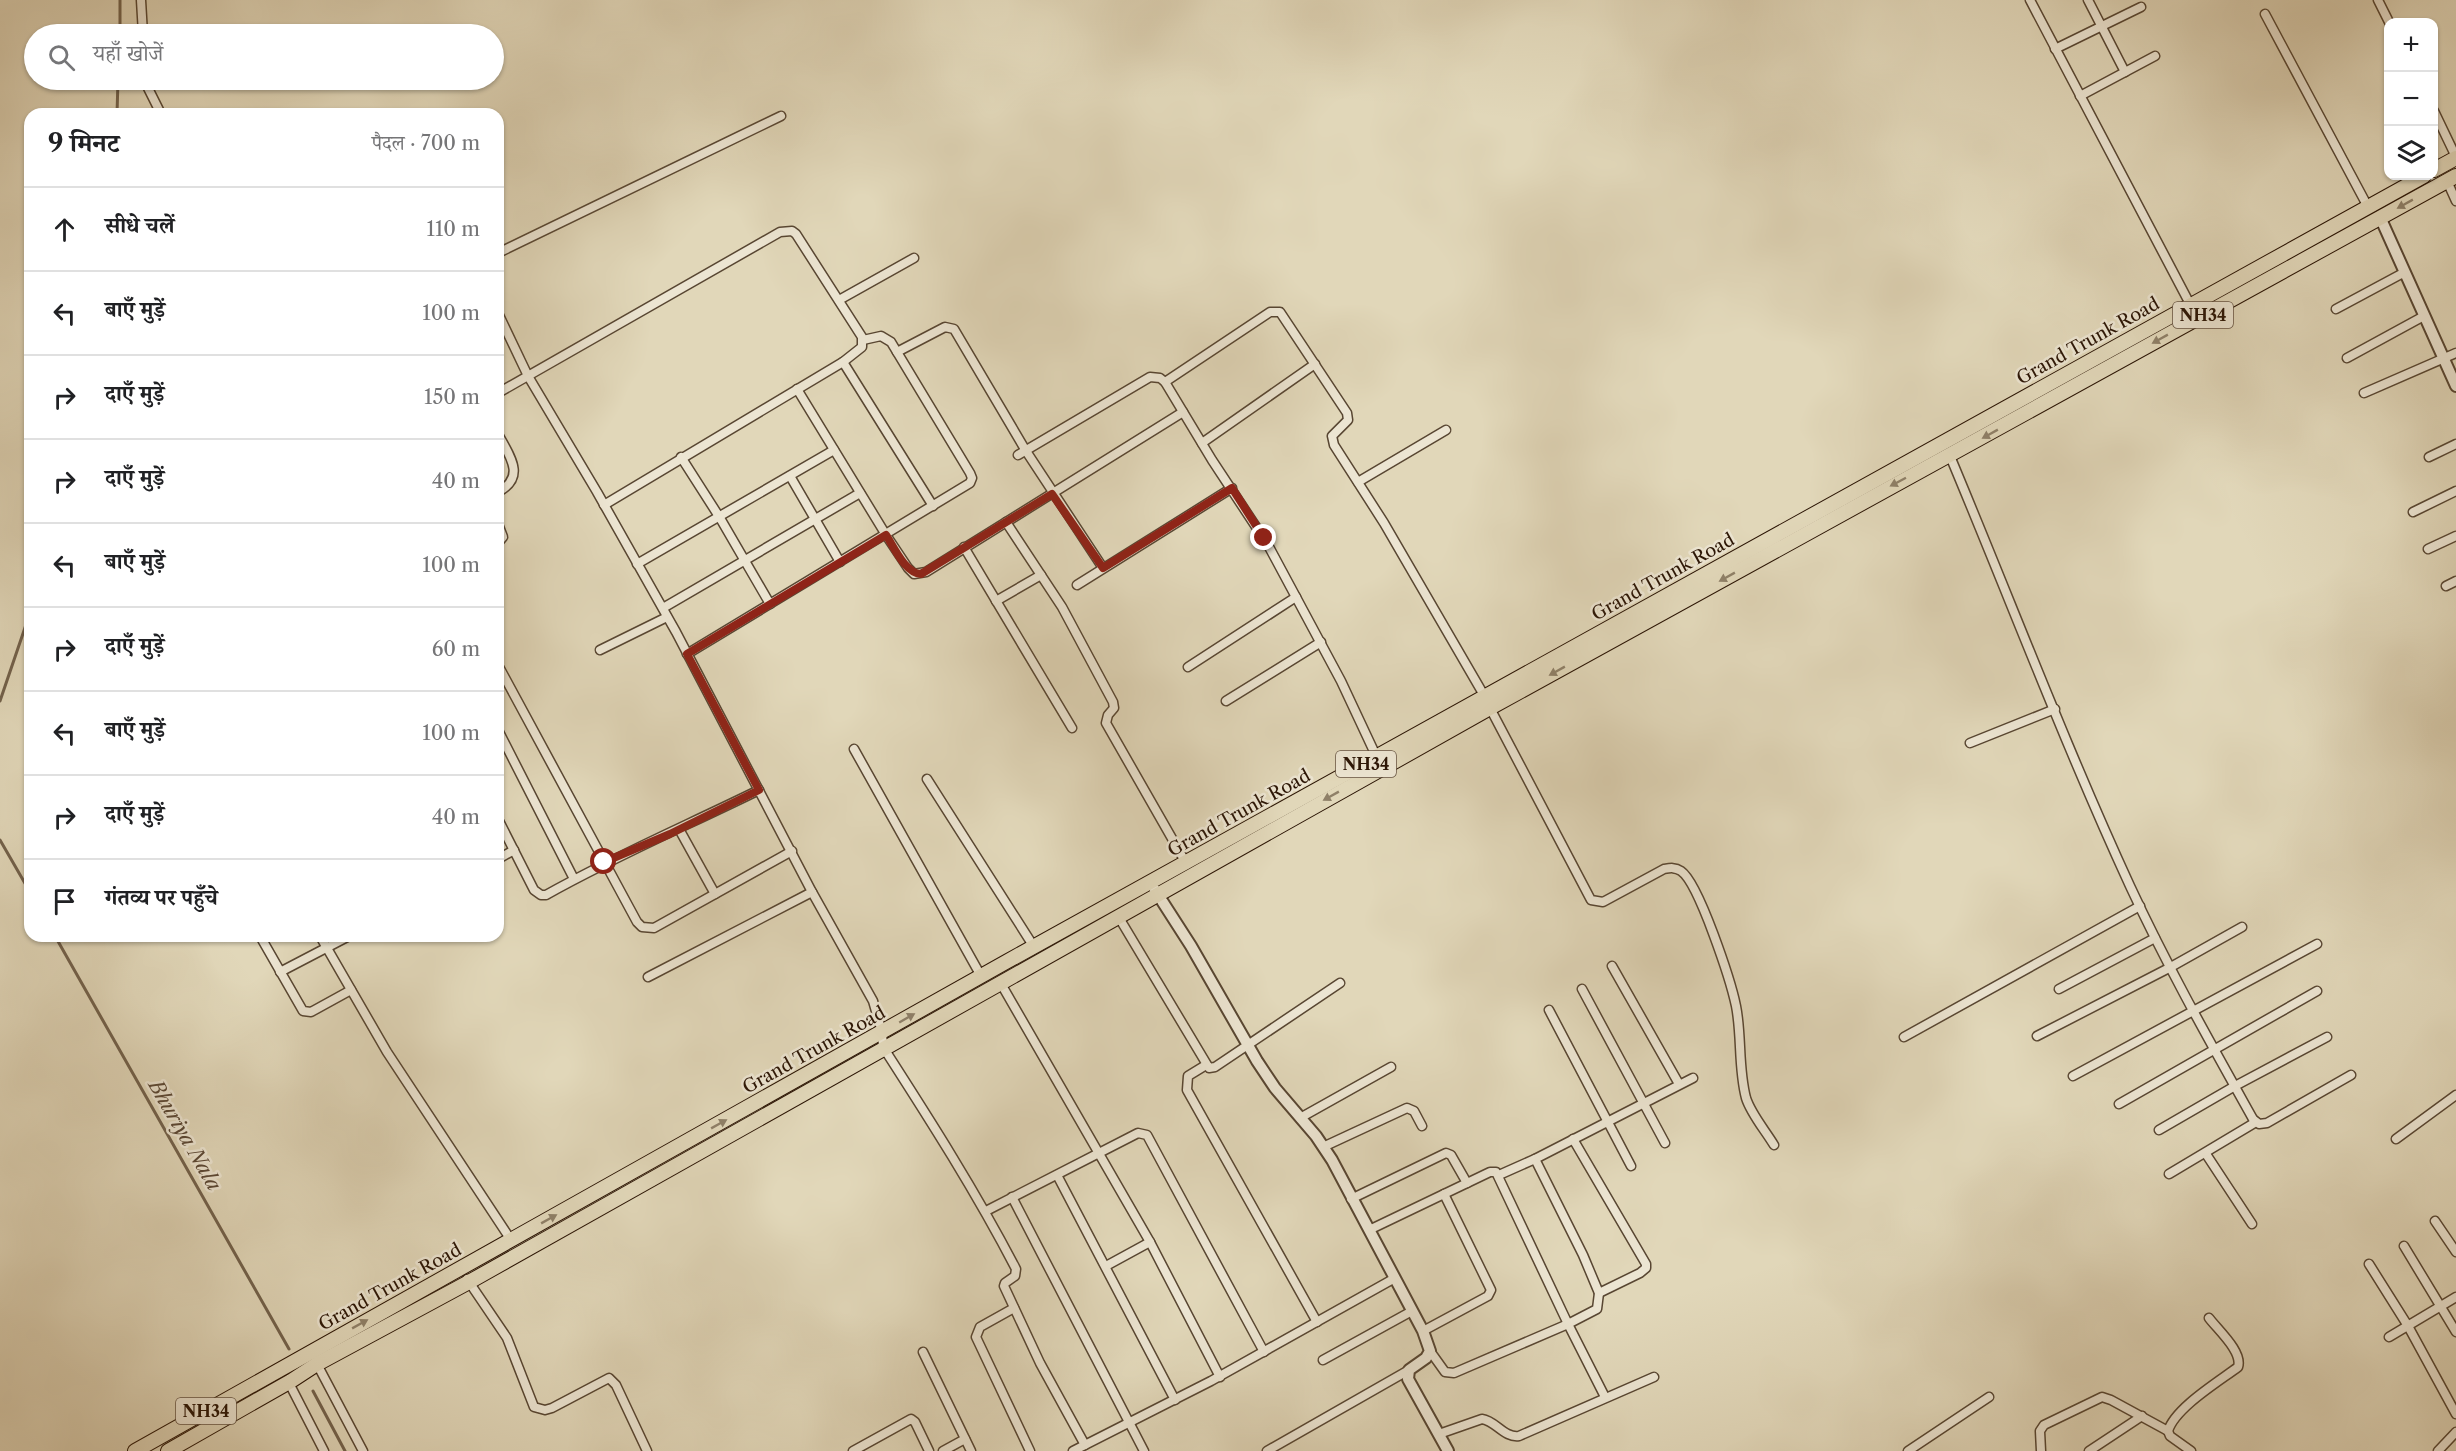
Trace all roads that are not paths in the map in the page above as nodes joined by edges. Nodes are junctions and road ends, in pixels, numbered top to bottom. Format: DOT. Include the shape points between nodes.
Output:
graph roads {
  1 [pos="141,0"];
  2 [pos="2030,0"];
  3 [pos="2088,0"];
  4 [pos="2378,0"];
  5 [pos="2141,7"];
  6 [pos="2265,14"];
  7 [pos="2387,18"];
  8 [pos="142,24"];
  9 [pos="2101,25"];
  10 [pos="2055,49"];
  11 [pos="2155,56"];
  12 [pos="2125,72"];
  13 [pos="149,90"];
  14 [pos="2080,96"];
  15 [pos="158,108"];
  16 [pos="781,116"];
  17 [pos="2438,121"];
  18 [pos="2456,157"];
  19 [pos="2438,167"];
  20 [pos="2452,178"];
  21 [pos="2417,180"];
  22 [pos="2456,201"];
  23 [pos="2368,207"];
  24 [pos="2380,217"];
  25 [pos="504,250"];
  26 [pos="914,258"];
  27 [pos="2405,272"];
  28 [pos="839,300"];
  29 [pos="2191,306"];
  30 [pos="2336,309"];
  31 [pos="2424,316"];
  32 [pos="504,326"];
  33 [pos="863,340"];
  34 [pos="897,352"];
  35 [pos="2456,353"];
  36 [pos="2347,358"];
  37 [pos="2443,358"];
  38 [pos="843,362"];
  39 [pos="1315,364"];
  40 [pos="528,376"];
  41 [pos="1165,382"];
  42 [pos="2456,386"];
  43 [pos="797,389"];
  44 [pos="504,390"];
  45 [pos="2364,393"];
  46 [pos="1183,412"];
  47 [pos="1446,430"];
  48 [pos="1202,443"];
  49 [pos="2456,444"];
  50 [pos="504,446"];
  51 [pos="834,450"];
  52 [pos="1022,453"];
  53 [pos="1950,456"];
  54 [pos="2429,457"];
  55 [pos="681,458"];
  56 [pos="790,476"];
  57 [pos="1358,482"];
  58 [pos="504,488"];
  59 [pos="1232,488"];
  60 [pos="2456,490"];
  61 [pos="860,493"];
  62 [pos="1052,494"];
  63 [pos="604,505"];
  64 [pos="933,506"];
  65 [pos="2413,512"];
  66 [pos="720,518"];
  67 [pos="815,519"];
  68 [pos="1006,522"];
  69 [pos="886,535"];
  70 [pos="2456,536"];
  71 [pos="964,547"];
  72 [pos="2428,549"];
  73 [pos="744,560"];
  74 [pos="840,562"];
  75 [pos="637,564"];
  76 [pos="1103,568"];
  77 [pos="1041,575"];
  78 [pos="2456,581"];
  79 [pos="1077,585"];
  80 [pos="2446,586"];
  81 [pos="1296,597"];
  82 [pos="996,601"];
  83 [pos="770,604"];
  84 [pos="665,613"];
  85 [pos="1321,642"];
  86 [pos="600,650"];
  87 [pos="687,654"];
  88 [pos="1188,667"];
  89 [pos="504,676"];
  90 [pos="1506,692"];
  91 [pos="1226,701"];
  92 [pos="1487,703"];
  93 [pos="2055,709"];
  94 [pos="1072,729"];
  95 [pos="504,742"];
  96 [pos="1970,743"];
  97 [pos="854,749"];
  98 [pos="1379,763"];
  99 [pos="927,779"];
  100 [pos="759,790"];
  101 [pos="679,829"];
  102 [pos="504,831"];
  103 [pos="514,850"];
  104 [pos="792,851"];
  105 [pos="504,856"];
  106 [pos="604,862"];
  107 [pos="1186,863"];
  108 [pos="574,879"];
  109 [pos="1154,888"];
  110 [pos="812,892"];
  111 [pos="714,894"];
  112 [pos="2140,906"];
  113 [pos="1118,916"];
  114 [pos="2242,927"];
  115 [pos="2156,938"];
  116 [pos="263,942"];
  117 [pos="324,942"];
  118 [pos="338,942"];
  119 [pos="2317,944"];
  120 [pos="1034,947"];
  121 [pos="327,948"];
  122 [pos="1612,966"];
  123 [pos="2169,968"];
  124 [pos="280,972"];
  125 [pos="981,976"];
  126 [pos="648,977"];
  127 [pos="1000,982"];
  128 [pos="1340,983"];
  129 [pos="1582,989"];
  130 [pos="2058,989"];
  131 [pos="351,990"];
  132 [pos="2317,991"];
  133 [pos="1548,1010"];
  134 [pos="2193,1012"];
  135 [pos="882,1032"];
  136 [pos="2037,1036"];
  137 [pos="1904,1037"];
  138 [pos="2327,1037"];
  139 [pos="1248,1046"];
  140 [pos="883,1047"];
  141 [pos="2215,1051"];
  142 [pos="1206,1065"];
  143 [pos="1391,1067"];
  144 [pos="2351,1075"];
  145 [pos="2073,1076"];
  146 [pos="1693,1078"];
  147 [pos="1679,1084"];
  148 [pos="2235,1086"];
  149 [pos="2456,1095"];
  150 [pos="1644,1102"];
  151 [pos="2119,1104"];
  152 [pos="1300,1118"];
  153 [pos="1607,1121"];
  154 [pos="2256,1122"];
  155 [pos="1422,1126"];
  156 [pos="2159,1130"];
  157 [pos="1573,1139"];
  158 [pos="2396,1139"];
  159 [pos="1665,1143"];
  160 [pos="1774,1145"];
  161 [pos="1323,1146"];
  162 [pos="1099,1154"];
  163 [pos="2206,1154"];
  164 [pos="1535,1159"];
  165 [pos="1631,1166"];
  166 [pos="2169,1174"];
  167 [pos="1057,1175"];
  168 [pos="1498,1175"];
  169 [pos="1467,1183"];
  170 [pos="1444,1194"];
  171 [pos="1012,1197"];
  172 [pos="1352,1199"];
  173 [pos="986,1211"];
  174 [pos="2435,1221"];
  175 [pos="2252,1224"];
  176 [pos="1369,1230"];
  177 [pos="511,1240"];
  178 [pos="1150,1242"];
  179 [pos="2404,1246"];
  180 [pos="2456,1252"];
  181 [pos="2369,1264"];
  182 [pos="1106,1266"];
  183 [pos="461,1268"];
  184 [pos="1395,1278"];
  185 [pos="469,1282"];
  186 [pos="1599,1293"];
  187 [pos="2456,1297"];
  188 [pos="2441,1305"];
  189 [pos="1014,1308"];
  190 [pos="1412,1311"];
  191 [pos="2209,1318"];
  192 [pos="1317,1322"];
  193 [pos="1568,1324"];
  194 [pos="2408,1326"];
  195 [pos="1423,1331"];
  196 [pos="2456,1332"];
  197 [pos="2389,1337"];
  198 [pos="1430,1351"];
  199 [pos="923,1352"];
  200 [pos="1264,1352"];
  201 [pos="1323,1360"];
  202 [pos="314,1366"];
  203 [pos="1409,1370"];
  204 [pos="1220,1377"];
  205 [pos="1654,1377"];
  206 [pos="290,1382"];
  207 [pos="1989,1397"];
  208 [pos="1605,1398"];
  209 [pos="1175,1400"];
  210 [pos="2456,1414"];
  211 [pos="2142,1416"];
  212 [pos="1130,1424"];
  213 [pos="2168,1431"];
  214 [pos="2456,1432"];
  215 [pos="1438,1434"];
  216 [pos="965,1439"];
  217 [pos="1085,1445"];
  218 [pos="135,1451"];
  219 [pos="168,1451"];
  220 [pos="324,1451"];
  221 [pos="363,1451"];
  222 [pos="647,1451"];
  223 [pos="853,1451"];
  224 [pos="929,1451"];
  225 [pos="943,1451"];
  226 [pos="970,1451"];
  227 [pos="1029,1451"];
  228 [pos="1073,1451"];
  229 [pos="1144,1451"];
  230 [pos="1267,1451"];
  231 [pos="1448,1451"];
  232 [pos="1908,1451"];
  233 [pos="2041,1451"];
  234 [pos="2089,1451"];
  235 [pos="2191,1451"];
  236 [pos="2438,1451"];
  1 -- 8 [label="street"];
  2 -- 10 [label="street"];
  3 -- 9 [label="street"];
  4 -- 7 [label="street"];
  5 -- 9 [label="street"];
  6 -- 23 [label="street"];
  9 -- 10 [label="street"];
  9 -- 12 [label="street"];
  10 -- 14 [label="street"];
  11 -- 12 [label="street"];
  12 -- 14 [label="street"];
  13 -- 15 [label="street"];
  14 -- 29 [label="street"];
  16 -- 25 [label="street"];
  17 -- 18 [label="street"];
  18 -- 19 [label="highway"];
  20 -- 22 [label="street"];
  20 -- 24 [label="highway, Grand Trunk Road / NH34, one-way"];
  21 -- 23 [label="highway, Grand Trunk Road / NH34"];
  23 -- 29 [label="highway, Grand Trunk Road / NH34"];
  24 -- 27 [label="street"];
  24 -- 53 [label="highway, Grand Trunk Road / NH34, one-way"];
  26 -- 28 [label="street"];
  27 -- 30 [label="street"];
  27 -- 31 [label="street"];
  28 -- 33 [label="street"];
  28 -- 40 [label="street" via="796,234 786,231"];
  29 -- 90 [label="highway, Grand Trunk Road / NH34" via="1900,465"];
  31 -- 36 [label="street"];
  31 -- 37 [label="street"];
  32 -- 40 [label="street"];
  33 -- 34 [label="street" via="881,336"];
  33 -- 38 [label="street" via="860,350"];
  34 -- 52 [label="street" via="945,327 954,329"];
  34 -- 64 [label="street" via="972,478 966,487"];
  35 -- 37 [label="street"];
  37 -- 42 [label="street"];
  37 -- 45 [label="street"];
  38 -- 43 [label="street"];
  38 -- 64 [label="street"];
  39 -- 41 [label="street" via="1283,315 1275,311"];
  39 -- 48 [label="street"];
  39 -- 57 [label="street" via="1348,417 1332,440"];
  40 -- 44 [label="street"];
  40 -- 63 [label="street"];
  41 -- 46 [label="street"];
  41 -- 52 [label="street" via="1150,377"];
  43 -- 51 [label="street"];
  43 -- 55 [label="street"];
  46 -- 48 [label="street"];
  46 -- 62 [label="street"];
  47 -- 57 [label="street"];
  48 -- 59 [label="street"];
  49 -- 54 [label="street"];
  50 -- 58 [label="street" via="514,478"];
  51 -- 56 [label="street"];
  51 -- 61 [label="street"];
  52 -- 62 [label="street"];
  53 -- 90 [label="highway, Grand Trunk Road / NH34, one-way"];
  53 -- 93 [label="street"];
  55 -- 63 [label="street"];
  55 -- 66 [label="street"];
  56 -- 66 [label="street"];
  56 -- 67 [label="street"];
  57 -- 92 [label="street"];
  59 -- 76 [label="street"];
  59 -- 81 [label="street"];
  60 -- 65 [label="street"];
  61 -- 67 [label="street"];
  61 -- 69 [label="street"];
  62 -- 68 [label="street"];
  62 -- 76 [label="street"];
  63 -- 75 [label="street"];
  64 -- 69 [label="street"];
  66 -- 73 [label="street"];
  66 -- 75 [label="street"];
  67 -- 73 [label="street"];
  67 -- 74 [label="street"];
  68 -- 71 [label="street"];
  68 -- 77 [label="street"];
  69 -- 71 [label="street" via="915,574 926,572"];
  69 -- 74 [label="street"];
  70 -- 72 [label="street"];
  71 -- 82 [label="street"];
  73 -- 83 [label="street"];
  73 -- 84 [label="street"];
  74 -- 83 [label="street"];
  75 -- 84 [label="street"];
  76 -- 79 [label="street"];
  77 -- 82 [label="street"];
  77 -- 107 [label="street" via="1113,702 1106,723"];
  78 -- 80 [label="street"];
  81 -- 85 [label="street"];
  81 -- 88 [label="street"];
  82 -- 94 [label="street"];
  83 -- 87 [label="street"];
  84 -- 86 [label="street"];
  84 -- 87 [label="street"];
  85 -- 91 [label="street"];
  85 -- 98 [label="street"];
  87 -- 100 [label="street"];
  89 -- 106 [label="street"];
  90 -- 92 [label="highway, Grand Trunk Road / NH34"];
  92 -- 98 [label="highway, Grand Trunk Road / NH34"];
  92 -- 160 [label="street" via="1591,900 1603,902 1664,869 1679,869 1690,881 1714,934 1730,984 1746,1099"];
  93 -- 96 [label="street"];
  93 -- 112 [label="street"];
  95 -- 108 [label="street"];
  97 -- 125 [label="street"];
  98 -- 107 [label="highway, Grand Trunk Road / NH34"];
  98 -- 109 [label="highway, Grand Trunk Road / NH34, one-way"];
  99 -- 120 [label="street"];
  100 -- 101 [label="street"];
  100 -- 104 [label="street"];
  101 -- 106 [label="street"];
  101 -- 111 [label="street"];
  102 -- 103 [label="street"];
  103 -- 105 [label="street"];
  103 -- 108 [label="street" via="534,890 541,895"];
  104 -- 110 [label="street"];
  104 -- 111 [label="street"];
  106 -- 108 [label="street"];
  106 -- 111 [label="street" via="637,922 648,928"];
  107 -- 109 [label="highway, Grand Trunk Road / NH34"];
  109 -- 113 [label="highway, Grand Trunk Road / NH34"];
  109 -- 120 [label="highway, Grand Trunk Road / NH34"];
  109 -- 139 [label="street"];
  110 -- 126 [label="street"];
  110 -- 135 [label="street" via="873,1001"];
  112 -- 115 [label="street"];
  112 -- 137 [label="street"];
  113 -- 127 [label="highway, Grand Trunk Road / NH34"];
  113 -- 142 [label="street"];
  114 -- 123 [label="street"];
  115 -- 123 [label="street"];
  115 -- 130 [label="street"];
  116 -- 124 [label="street"];
  117 -- 121 [label="street"];
  118 -- 121 [label="street"];
  119 -- 134 [label="street"];
  120 -- 125 [label="highway, Grand Trunk Road / NH34"];
  121 -- 124 [label="street"];
  121 -- 131 [label="street"];
  122 -- 147 [label="street"];
  123 -- 134 [label="street"];
  123 -- 136 [label="street"];
  124 -- 131 [label="street" via="300,1008 308,1012"];
  135 -- 125 [label="highway, Grand Trunk Road / NH34, one-way"];
  127 -- 140 [label="highway, Grand Trunk Road / NH34"];
  127 -- 162 [label="street"];
  128 -- 139 [label="street"];
  129 -- 150 [label="street"];
  131 -- 177 [label="street" via="387,1052"];
  132 -- 141 [label="street"];
  133 -- 153 [label="street"];
  134 -- 141 [label="street"];
  134 -- 145 [label="street"];
  135 -- 140 [label="street"];
  177 -- 135 [label="highway, Grand Trunk Road / NH34, one-way"];
  138 -- 148 [label="street"];
  139 -- 142 [label="street" via="1215,1067"];
  139 -- 152 [label="street"];
  140 -- 173 [label="street"];
  140 -- 185 [label="highway, Grand Trunk Road / NH34"];
  141 -- 148 [label="street"];
  141 -- 151 [label="street"];
  142 -- 192 [label="street" via="1188,1076 1187,1090"];
  143 -- 152 [label="street"];
  144 -- 154 [label="street" via="2267,1123"];
  146 -- 147 [label="street"];
  147 -- 150 [label="street"];
  148 -- 154 [label="street"];
  148 -- 156 [label="street"];
  149 -- 158 [label="street"];
  150 -- 153 [label="street"];
  150 -- 159 [label="street"];
  152 -- 161 [label="street"];
  153 -- 157 [label="street"];
  153 -- 165 [label="street"];
  154 -- 163 [label="street"];
  155 -- 161 [label="street" via="1414,1111 1407,1108"];
  157 -- 164 [label="street"];
  157 -- 186 [label="street" via="1646,1264 1640,1273"];
  161 -- 172 [label="street"];
  162 -- 167 [label="street"];
  162 -- 178 [label="street"];
  162 -- 200 [label="street" via="1138,1133 1151,1139"];
  163 -- 166 [label="street"];
  163 -- 175 [label="street"];
  164 -- 168 [label="street"];
  164 -- 186 [label="street"];
  167 -- 171 [label="street"];
  167 -- 182 [label="street"];
  168 -- 169 [label="street" via="1490,1172"];
  168 -- 193 [label="street"];
  169 -- 170 [label="street"];
  169 -- 172 [label="street" via="1446,1153"];
  170 -- 176 [label="street"];
  170 -- 195 [label="street" via="1491,1290 1488,1296"];
  171 -- 173 [label="street"];
  171 -- 212 [label="street"];
  172 -- 176 [label="street"];
  173 -- 189 [label="street" via="1016,1269 1004,1284"];
  174 -- 180 [label="street"];
  176 -- 184 [label="street"];
  177 -- 183 [label="highway, Grand Trunk Road / NH34"];
  178 -- 182 [label="street"];
  178 -- 204 [label="street"];
  179 -- 188 [label="street"];
  181 -- 194 [label="street"];
  182 -- 209 [label="street"];
  183 -- 185 [label="street"];
  218 -- 183 [label="highway, Grand Trunk Road / NH34, one-way"];
  184 -- 190 [label="street"];
  184 -- 192 [label="street"];
  185 -- 202 [label="highway, Grand Trunk Road / NH34"];
  185 -- 222 [label="street" via="507,1338 534,1407 552,1408 609,1378 616,1384"];
  186 -- 193 [label="street" via="1597,1309"];
  187 -- 188 [label="street"];
  188 -- 194 [label="street"];
  188 -- 196 [label="street"];
  189 -- 217 [label="street"];
  189 -- 227 [label="street" via="980,1327 976,1337"];
  190 -- 195 [label="street"];
  190 -- 201 [label="street"];
  191 -- 213 [label="street" via="2237,1354 2239,1363 2174,1419"];
  192 -- 200 [label="street"];
  193 -- 198 [label="street" via="1454,1373 1441,1369"];
  193 -- 208 [label="street"];
  194 -- 197 [label="street"];
  194 -- 210 [label="street"];
  195 -- 198 [label="street"];
  198 -- 203 [label="street"];
  199 -- 216 [label="street"];
  200 -- 204 [label="street"];
  202 -- 206 [label="highway, Grand Trunk Road / NH34"];
  202 -- 221 [label="street"];
  203 -- 215 [label="street" via="1408,1379"];
  203 -- 230 [label="street"];
  204 -- 209 [label="street"];
  205 -- 208 [label="street"];
  206 -- 219 [label="highway, Grand Trunk Road / NH34"];
  206 -- 220 [label="street"];
  207 -- 232 [label="street"];
  208 -- 215 [label="street" via="1515,1437 1482,1419"];
  209 -- 212 [label="street"];
  211 -- 213 [label="street"];
  211 -- 233 [label="street" via="2106,1398 2095,1399 2044,1425 2040,1431"];
  211 -- 234 [label="street"];
  212 -- 217 [label="street"];
  212 -- 229 [label="street"];
  213 -- 235 [label="street"];
  214 -- 236 [label="street"];
  215 -- 231 [label="street"];
  216 -- 225 [label="street"];
  216 -- 226 [label="street"];
  217 -- 228 [label="street"];
  223 -- 224 [label="street" via="911,1419"];
}
